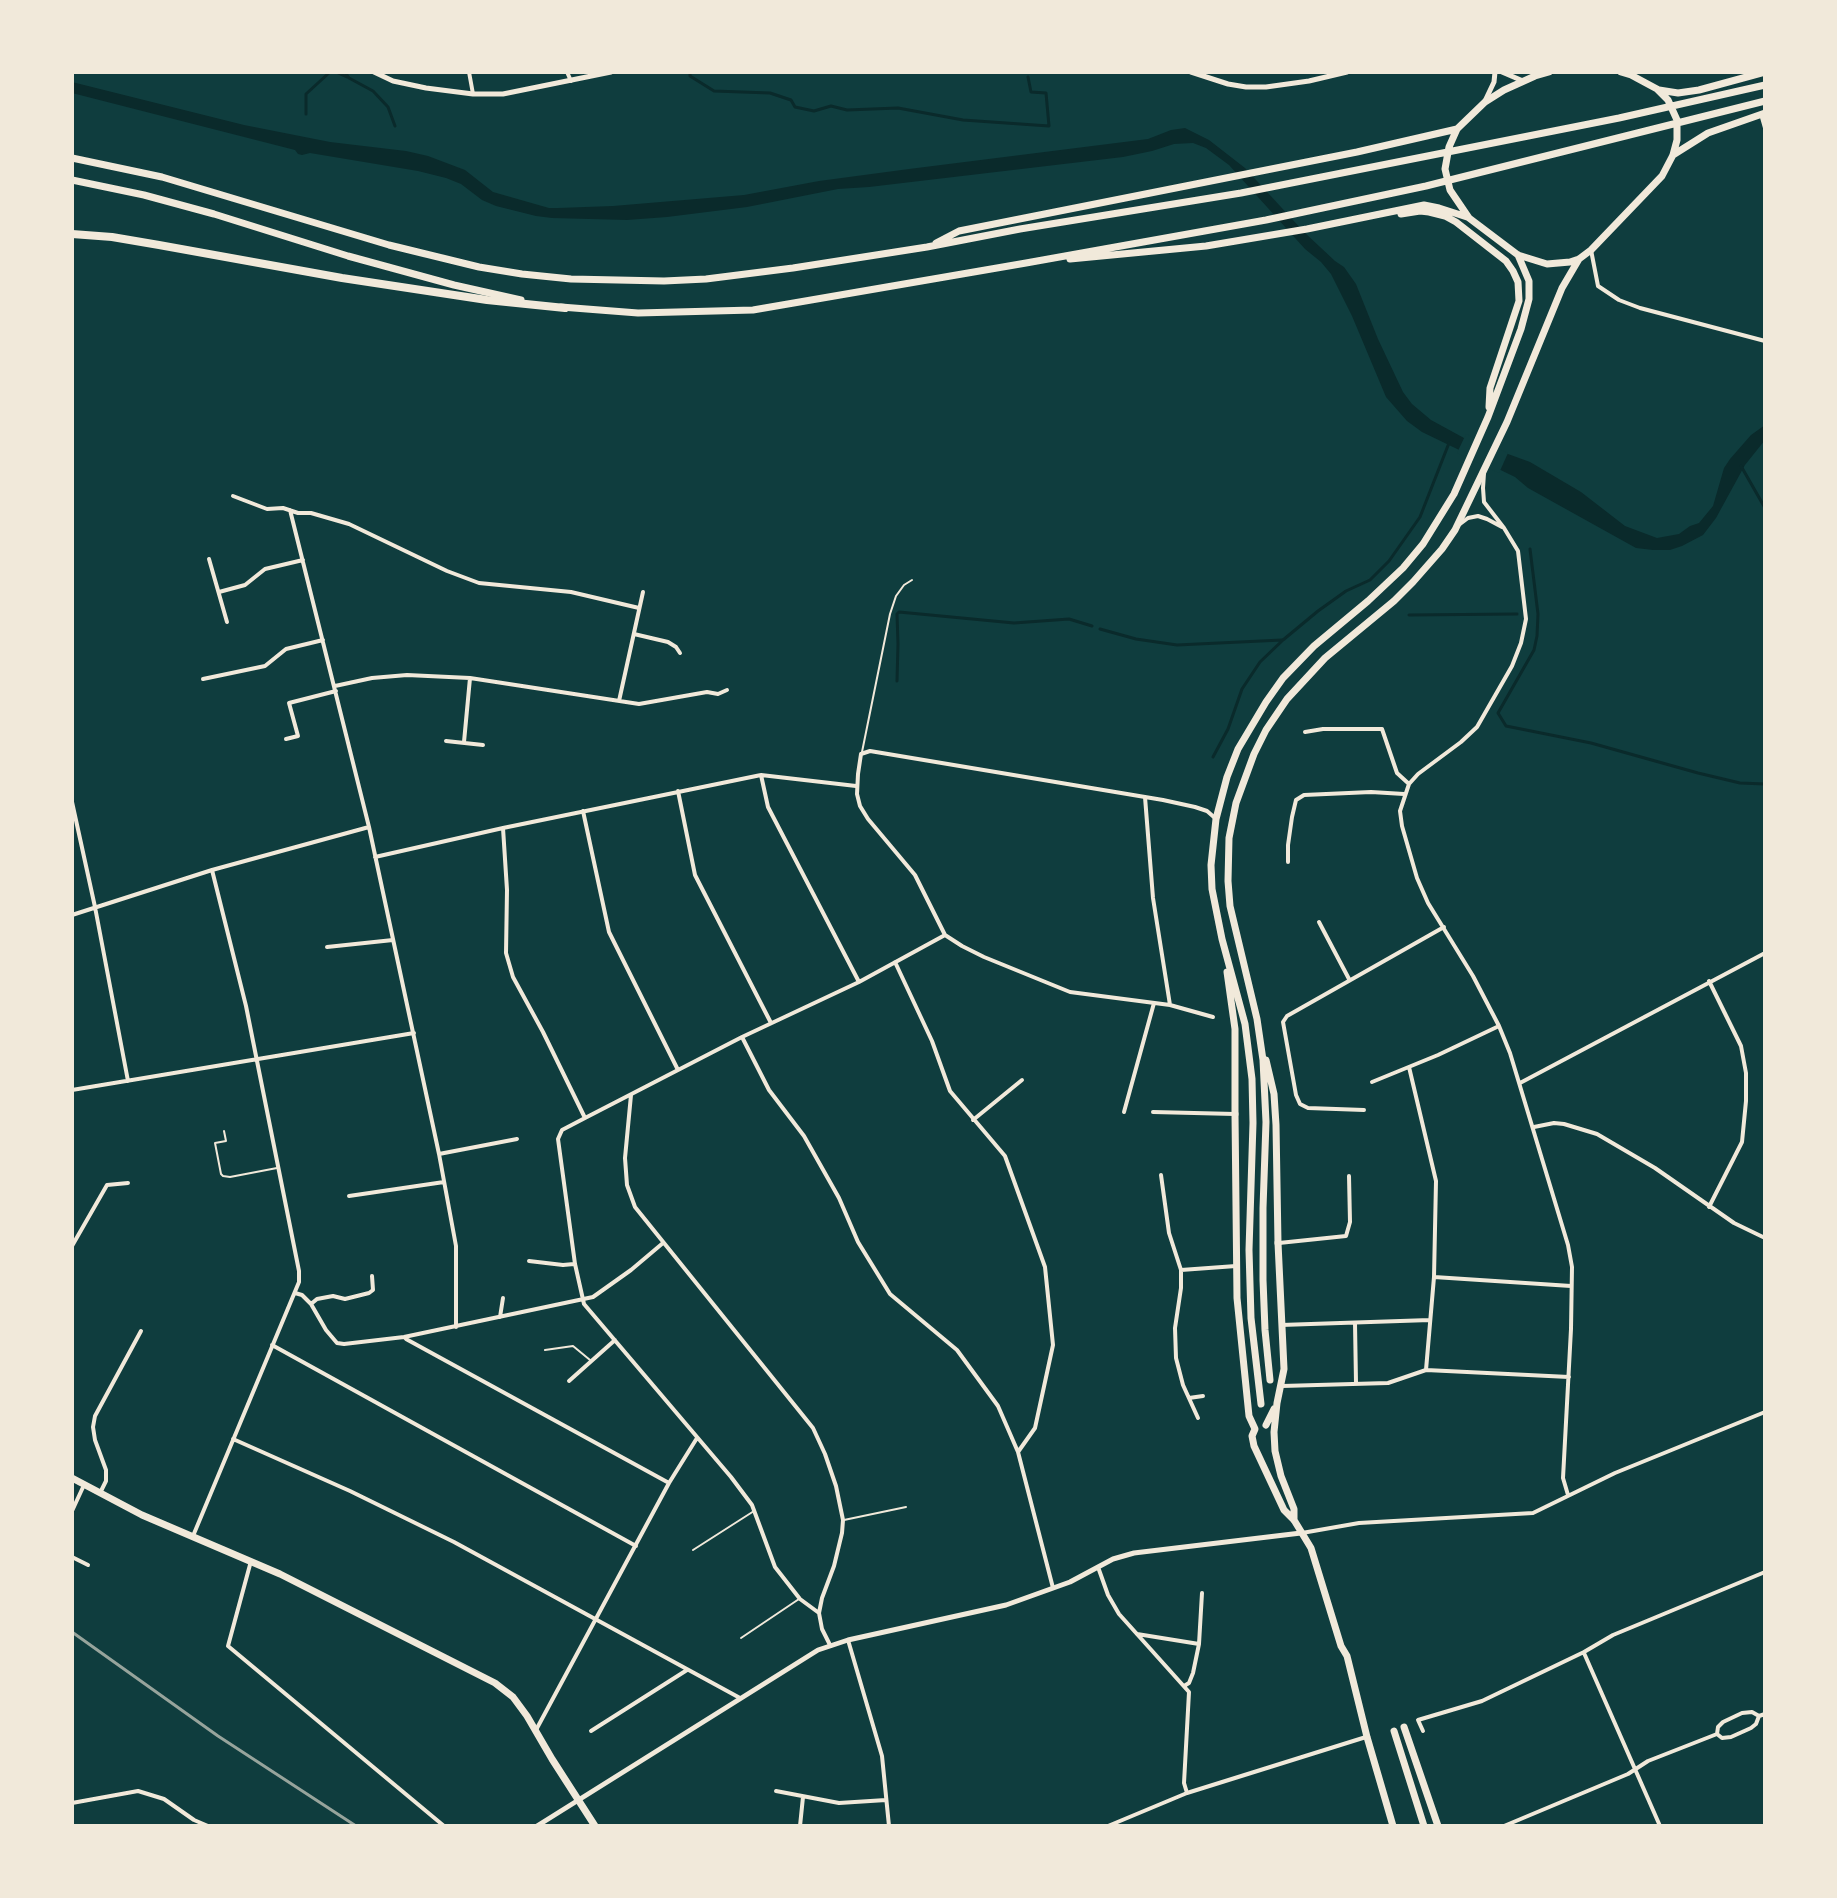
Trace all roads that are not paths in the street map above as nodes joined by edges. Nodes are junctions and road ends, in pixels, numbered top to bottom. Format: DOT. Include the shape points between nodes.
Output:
graph roads {
  1 [pos="374,72"];
  2 [pos="469,72"];
  3 [pos="567,72"];
  4 [pos="611,72"];
  5 [pos="1193,72"];
  6 [pos="1308,72"];
  7 [pos="1347,72"];
  8 [pos="1495,72"];
  9 [pos="1502,72"];
  10 [pos="1549,72"];
  11 [pos="1621,72"];
  12 [pos="1765,72"];
  13 [pos="571,81"];
  14 [pos="1309,81"];
  15 [pos="1523,81"];
  16 [pos="1765,85"];
  17 [pos="1657,89"];
  18 [pos="473,94"];
  19 [pos="1765,101"];
  20 [pos="1485,102"];
  21 [pos="1763,113"];
  22 [pos="1765,128"];
  23 [pos="1457,129"];
  24 [pos="1673,155"];
  25 [pos="72,158"];
  26 [pos="72,180"];
  27 [pos="1378,215"];
  28 [pos="1469,218"];
  29 [pos="72,234"];
  30 [pos="927,247"];
  31 [pos="1591,250"];
  32 [pos="1518,255"];
  33 [pos="1579,259"];
  34 [pos="1026,263"];
  35 [pos="565,308"];
  36 [pos="1765,341"];
  37 [pos="1488,417"];
  38 [pos="1485,470"];
  39 [pos="233,496"];
  40 [pos="290,510"];
  41 [pos="1458,524"];
  42 [pos="1504,528"];
  43 [pos="209,559"];
  44 [pos="303,560"];
  45 [pos="912,580"];
  46 [pos="219,592"];
  47 [pos="643,592"];
  48 [pos="639,608"];
  49 [pos="227,622"];
  50 [pos="634,634"];
  51 [pos="323,640"];
  52 [pos="680,653"];
  53 [pos="470,678"];
  54 [pos="203,679"];
  55 [pos="335,689"];
  56 [pos="727,690"];
  57 [pos="619,701"];
  58 [pos="1305,732"];
  59 [pos="286,739"];
  60 [pos="446,741"];
  61 [pos="464,742"];
  62 [pos="483,745"];
  63 [pos="861,754"];
  64 [pos="761,775"];
  65 [pos="1409,784"];
  66 [pos="856,786"];
  67 [pos="678,791"];
  68 [pos="1404,794"];
  69 [pos="1145,797"];
  70 [pos="72,802"];
  71 [pos="583,811"];
  72 [pos="1216,819"];
  73 [pos="369,827"];
  74 [pos="503,828"];
  75 [pos="375,857"];
  76 [pos="1288,862"];
  77 [pos="212,870"];
  78 [pos="95,907"];
  79 [pos="72,915"];
  80 [pos="1319,922"];
  81 [pos="1444,927"];
  82 [pos="945,935"];
  83 [pos="1222,939"];
  84 [pos="393,940"];
  85 [pos="327,947"];
  86 [pos="1765,953"];
  87 [pos="895,962"];
  88 [pos="1349,979"];
  89 [pos="1709,981"];
  90 [pos="859,982"];
  91 [pos="1154,1003"];
  92 [pos="1170,1005"];
  93 [pos="1213,1017"];
  94 [pos="1257,1019"];
  95 [pos="771,1023"];
  96 [pos="1499,1026"];
  97 [pos="414,1033"];
  98 [pos="742,1037"];
  99 [pos="257,1061"];
  100 [pos="1409,1067"];
  101 [pos="678,1070"];
  102 [pos="1022,1080"];
  103 [pos="128,1081"];
  104 [pos="1372,1082"];
  105 [pos="1520,1083"];
  106 [pos="72,1090"];
  107 [pos="631,1095"];
  108 [pos="1364,1110"];
  109 [pos="1124,1112"];
  110 [pos="1153,1112"];
  111 [pos="1235,1114"];
  112 [pos="585,1118"];
  113 [pos="973,1120"];
  114 [pos="1534,1127"];
  115 [pos="224,1131"];
  116 [pos="517,1139"];
  117 [pos="439,1154"];
  118 [pos="278,1168"];
  119 [pos="1161,1175"];
  120 [pos="1349,1176"];
  121 [pos="444,1182"];
  122 [pos="128,1183"];
  123 [pos="349,1196"];
  124 [pos="1709,1207"];
  125 [pos="1765,1238"];
  126 [pos="663,1243"];
  127 [pos="1278,1243"];
  128 [pos="72,1246"];
  129 [pos="529,1261"];
  130 [pos="575,1264"];
  131 [pos="1236,1266"];
  132 [pos="1181,1270"];
  133 [pos="372,1276"];
  134 [pos="1434,1277"];
  135 [pos="1571,1286"];
  136 [pos="295,1293"];
  137 [pos="503,1298"];
  138 [pos="583,1300"];
  139 [pos="311,1304"];
  140 [pos="500,1317"];
  141 [pos="1430,1320"];
  142 [pos="1355,1323"];
  143 [pos="1281,1325"];
  144 [pos="456,1327"];
  145 [pos="141,1331"];
  146 [pos="404,1337"];
  147 [pos="615,1340"];
  148 [pos="272,1345"];
  149 [pos="545,1350"];
  150 [pos="591,1361"];
  151 [pos="1426,1370"];
  152 [pos="1569,1377"];
  153 [pos="1270,1380"];
  154 [pos="569,1381"];
  155 [pos="1356,1383"];
  156 [pos="1282,1386"];
  157 [pos="1203,1396"];
  158 [pos="1189,1398"];
  159 [pos="1277,1403"];
  160 [pos="1261,1404"];
  161 [pos="1765,1412"];
  162 [pos="1198,1418"];
  163 [pos="1266,1425"];
  164 [pos="1255,1429"];
  165 [pos="1274,1432"];
  166 [pos="697,1437"];
  167 [pos="233,1439"];
  168 [pos="1275,1451"];
  169 [pos="1018,1452"];
  170 [pos="1259,1454"];
  171 [pos="72,1478"];
  172 [pos="669,1483"];
  173 [pos="84,1485"];
  174 [pos="100,1493"];
  175 [pos="1568,1495"];
  176 [pos="906,1507"];
  177 [pos="72,1511"];
  178 [pos="755,1511"];
  179 [pos="843,1520"];
  180 [pos="1294,1520"];
  181 [pos="1301,1533"];
  182 [pos="193,1536"];
  183 [pos="636,1546"];
  184 [pos="693,1550"];
  185 [pos="72,1557"];
  186 [pos="251,1561"];
  187 [pos="88,1565"];
  188 [pos="1098,1567"];
  189 [pos="1765,1572"];
  190 [pos="1053,1588"];
  191 [pos="1202,1593"];
  192 [pos="800,1599"];
  193 [pos="819,1613"];
  194 [pos="596,1620"];
  195 [pos="1137,1634"];
  196 [pos="741,1638"];
  197 [pos="848,1640"];
  198 [pos="1199,1644"];
  199 [pos="830,1645"];
  200 [pos="1584,1652"];
  201 [pos="687,1670"];
  202 [pos="1184,1686"];
  203 [pos="740,1698"];
  204 [pos="1762,1715"];
  205 [pos="1404,1727"];
  206 [pos="536,1730"];
  207 [pos="591,1731"];
  208 [pos="1394,1731"];
  209 [pos="1423,1731"];
  210 [pos="1717,1734"];
  211 [pos="1367,1737"];
  212 [pos="1635,1769"];
  213 [pos="776,1791"];
  214 [pos="1187,1793"];
  215 [pos="803,1797"];
  216 [pos="577,1800"];
  217 [pos="886,1800"];
  218 [pos="72,1803"];
  219 [pos="208,1826"];
  220 [pos="444,1826"];
  221 [pos="537,1826"];
  222 [pos="595,1826"];
  223 [pos="800,1826"];
  224 [pos="889,1826"];
  225 [pos="1108,1826"];
  226 [pos="1392,1826"];
  227 [pos="1424,1826"];
  228 [pos="1438,1826"];
  229 [pos="1504,1826"];
  230 [pos="1660,1826"];
  1 -- 18 [label="street" via="410,85"];
  2 -- 18 [label="street"];
  3 -- 13 [label="street"];
  4 -- 13 [label="street"];
  5 -- 14 [label="street" via="1246,87"];
  6 -- 14 [label="street"];
  7 -- 14 [label="street"];
  8 -- 20 [label="street"];
  9 -- 15 [label="street"];
  10 -- 15 [label="main road"];
  11 -- 17 [label="main road"];
  12 -- 17 [label="main road" via="1688,92"];
  13 -- 18 [label="street"];
  15 -- 20 [label="main road"];
  16 -- 30 [label="main road" via="1422,159"];
  17 -- 24 [label="main road" via="1677,120"];
  19 -- 34 [label="main road" via="1426,186"];
  20 -- 23 [label="main road"];
  21 -- 22 [label="street"];
  21 -- 24 [label="main road" via="1708,133"];
  23 -- 28 [label="main road" via="1445,169 1450,190"];
  23 -- 30 [label="main road" via="959,231"];
  24 -- 31 [label="main road" via="1662,176"];
  25 -- 30 [label="main road" via="174,180 436,258 522,274 664,281"];
  26 -- 35 [label="main road" via="214,214 384,266"];
  27 -- 28 [label="main road" via="1424,205"];
  27 -- 34 [label="main road" via="1206,246"];
  27 -- 37 [label="main road" via="1420,211 1445,216 1488,245 1513,271 1519,301 1490,388"];
  28 -- 32 [label="main road"];
  29 -- 35 [label="highway"];
  31 -- 33 [label="main road"];
  31 -- 36 [label="street" via="1598,286 1619,300"];
  32 -- 33 [label="main road" via="1547,264"];
  32 -- 37 [label="main road" via="1529,281 1529,299"];
  33 -- 38 [label="main road"];
  34 -- 35 [label="main road" via="753,310 638,313"];
  37 -- 72 [label="main road" via="1444,513 1423,544 1368,601 1314,646 1266,702 1238,749"];
  38 -- 41 [label="main road"];
  38 -- 42 [label="street" via="1484,502"];
  39 -- 40 [label="street" via="267,509"];
  40 -- 44 [label="street"];
  40 -- 48 [label="street" via="362,528 479,583 571,592"];
  41 -- 42 [label="street" via="1478,516"];
  41 -- 94 [label="main road" via="1413,582 1295,689 1249,766 1232,820 1227,866 1230,906"];
  42 -- 65 [label="street" via="1518,551 1524,596 1526,619 1517,655 1477,727"];
  43 -- 46 [label="street"];
  44 -- 46 [label="street" via="265,569 245,585"];
  44 -- 51 [label="street"];
  45 -- 63 [label="lane" via="896,596 890,614"];
  46 -- 49 [label="street"];
  47 -- 48 [label="street"];
  48 -- 50 [label="street"];
  50 -- 52 [label="street" via="668,642"];
  50 -- 57 [label="street"];
  51 -- 54 [label="street" via="286,649 265,666"];
  51 -- 55 [label="street"];
  53 -- 55 [label="street" via="407,675"];
  53 -- 57 [label="street"];
  53 -- 61 [label="street"];
  55 -- 59 [label="street" via="289,703 298,736"];
  55 -- 73 [label="street"];
  56 -- 57 [label="street" via="639,704"];
  58 -- 65 [label="street" via="1382,729 1397,773"];
  60 -- 61 [label="street"];
  61 -- 62 [label="street"];
  63 -- 66 [label="street"];
  63 -- 69 [label="street" via="880,752"];
  64 -- 66 [label="street"];
  64 -- 67 [label="street"];
  64 -- 90 [label="street" via="768,807"];
  65 -- 68 [label="street"];
  66 -- 82 [label="street" via="860,806 915,875"];
  67 -- 71 [label="street"];
  67 -- 95 [label="street" via="695,875"];
  68 -- 76 [label="street" via="1304,795 1296,800"];
  68 -- 81 [label="street" via="1400,811 1411,859"];
  69 -- 72 [label="street" via="1195,807"];
  69 -- 92 [label="street" via="1153,898"];
  70 -- 78 [label="street"];
  71 -- 74 [label="street"];
  71 -- 101 [label="street" via="609,932"];
  72 -- 83 [label="main road" via="1212,889"];
  73 -- 75 [label="street"];
  73 -- 77 [label="street"];
  74 -- 75 [label="street"];
  74 -- 112 [label="street" via="506,953 513,977"];
  75 -- 84 [label="street"];
  77 -- 78 [label="street"];
  77 -- 99 [label="street"];
  78 -- 79 [label="street"];
  78 -- 103 [label="street"];
  80 -- 88 [label="street"];
  81 -- 88 [label="street"];
  81 -- 96 [label="street"];
  82 -- 87 [label="street"];
  82 -- 91 [label="street" via="1070,992"];
  83 -- 111 [label="main road" via="1235,1029"];
  83 -- 160 [label="main road" via="1248,1038 1252,1079 1249,1250"];
  84 -- 85 [label="street"];
  84 -- 97 [label="street"];
  86 -- 89 [label="street"];
  87 -- 90 [label="street"];
  87 -- 113 [label="street" via="950,1091"];
  88 -- 108 [label="street" via="1283,1022 1300,1104"];
  89 -- 105 [label="street"];
  89 -- 124 [label="street" via="1741,1046 1746,1073 1742,1142"];
  90 -- 95 [label="street"];
  91 -- 92 [label="street"];
  91 -- 109 [label="street"];
  92 -- 93 [label="street"];
  94 -- 127 [label="main road" via="1274,1094"];
  94 -- 153 [label="main road" via="1265,1093 1263,1258"];
  95 -- 98 [label="street"];
  96 -- 100 [label="street"];
  96 -- 105 [label="street"];
  97 -- 99 [label="street"];
  97 -- 117 [label="street"];
  98 -- 101 [label="street"];
  98 -- 169 [label="street" via="769,1090 804,1136 890,1294 957,1350 998,1406"];
  99 -- 103 [label="street"];
  99 -- 118 [label="street"];
  100 -- 104 [label="street"];
  100 -- 134 [label="street" via="1436,1181"];
  101 -- 107 [label="street"];
  102 -- 113 [label="street"];
  103 -- 106 [label="street"];
  105 -- 114 [label="street"];
  107 -- 112 [label="street"];
  107 -- 126 [label="street" via="627,1185 635,1207"];
  110 -- 111 [label="street"];
  111 -- 131 [label="main road"];
  112 -- 130 [label="street" via="558,1139"];
  113 -- 169 [label="street" via="1005,1156 1045,1267 1053,1345 1035,1428"];
  114 -- 124 [label="street" via="1564,1124 1597,1134"];
  114 -- 135 [label="street" via="1568,1245"];
  115 -- 118 [label="lane" via="226,1141 215,1143 223,1176"];
  116 -- 117 [label="street"];
  117 -- 121 [label="street"];
  118 -- 136 [label="street" via="299,1271"];
  119 -- 132 [label="street" via="1169,1233"];
  120 -- 127 [label="street" via="1346,1236"];
  121 -- 123 [label="street"];
  121 -- 144 [label="street" via="456,1246"];
  122 -- 128 [label="street" via="107,1185"];
  124 -- 125 [label="street"];
  126 -- 138 [label="street"];
  126 -- 179 [label="street" via="813,1428"];
  127 -- 143 [label="main road"];
  129 -- 130 [label="street"];
  130 -- 138 [label="street"];
  131 -- 132 [label="street"];
  131 -- 164 [label="main road" via="1249,1416"];
  132 -- 158 [label="street" via="1176,1358"];
  133 -- 139 [label="street" via="369,1293"];
  134 -- 135 [label="street"];
  134 -- 141 [label="street"];
  135 -- 152 [label="street"];
  136 -- 139 [label="street"];
  136 -- 148 [label="street"];
  137 -- 140 [label="street"];
  138 -- 140 [label="street"];
  138 -- 147 [label="street"];
  139 -- 146 [label="street" via="337,1343"];
  140 -- 144 [label="street"];
  141 -- 142 [label="street"];
  141 -- 151 [label="street"];
  142 -- 143 [label="street"];
  142 -- 155 [label="street"];
  143 -- 156 [label="main road"];
  144 -- 146 [label="street"];
  145 -- 174 [label="street" via="95,1416 95,1440 106,1470"];
  146 -- 172 [label="street"];
  147 -- 150 [label="street"];
  147 -- 166 [label="street"];
  148 -- 167 [label="street"];
  148 -- 183 [label="street"];
  149 -- 150 [label="lane" via="573,1346"];
  150 -- 154 [label="street"];
  151 -- 152 [label="street"];
  151 -- 155 [label="street" via="1388,1383"];
  152 -- 175 [label="street" via="1563,1478"];
  155 -- 156 [label="street"];
  156 -- 159 [label="main road"];
  157 -- 158 [label="street"];
  158 -- 162 [label="street"];
  159 -- 163 [label="main road"];
  159 -- 165 [label="main road"];
  161 -- 175 [label="street"];
  163 -- 164 [label="main road"];
  163 -- 165 [label="main road"];
  164 -- 170 [label="main road"];
  165 -- 168 [label="main road"];
  166 -- 172 [label="street"];
  166 -- 178 [label="street"];
  167 -- 182 [label="street"];
  167 -- 194 [label="street" via="415,1522"];
  168 -- 170 [label="main road"];
  168 -- 180 [label="main road"];
  169 -- 190 [label="street"];
  170 -- 180 [label="main road" via="1284,1510"];
  171 -- 173 [label="main road"];
  172 -- 183 [label="street"];
  173 -- 174 [label="main road"];
  173 -- 177 [label="street"];
  174 -- 182 [label="main road"];
  175 -- 181 [label="street" via="1525,1515 1359,1523"];
  176 -- 179 [label="lane"];
  178 -- 184 [label="lane"];
  178 -- 192 [label="street" via="775,1567"];
  179 -- 193 [label="street"];
  180 -- 181 [label="main road"];
  181 -- 188 [label="street" via="1134,1553"];
  181 -- 211 [label="main road" via="1311,1548 1347,1656"];
  182 -- 186 [label="main road"];
  183 -- 194 [label="street"];
  185 -- 187 [label="street"];
  186 -- 206 [label="main road" via="495,1683 513,1697"];
  186 -- 220 [label="street" via="228,1646"];
  188 -- 190 [label="street"];
  188 -- 195 [label="street" via="1119,1614"];
  189 -- 200 [label="street"];
  190 -- 197 [label="street" via="1006,1605"];
  191 -- 198 [label="street"];
  192 -- 193 [label="street"];
  192 -- 196 [label="lane"];
  193 -- 199 [label="street"];
  194 -- 201 [label="street"];
  194 -- 206 [label="street"];
  195 -- 198 [label="street"];
  195 -- 202 [label="street"];
  197 -- 199 [label="street"];
  197 -- 217 [label="street" via="882,1756"];
  198 -- 202 [label="street" via="1193,1673"];
  199 -- 203 [label="street"];
  200 -- 209 [label="street" via="1482,1701 1418,1720"];
  200 -- 212 [label="street"];
  201 -- 203 [label="street"];
  201 -- 207 [label="street"];
  202 -- 214 [label="street" via="1189,1692"];
  203 -- 216 [label="street"];
  204 -- 210 [label="street" via="1751,1728 1731,1737"];
  204 -- 210 [label="street" via="1742,1713 1723,1722"];
  205 -- 228 [label="main road"];
  206 -- 216 [label="main road"];
  208 -- 227 [label="main road"];
  210 -- 212 [label="street"];
  211 -- 214 [label="street"];
  211 -- 226 [label="main road"];
  212 -- 229 [label="street"];
  212 -- 230 [label="street"];
  213 -- 215 [label="street"];
  214 -- 225 [label="street"];
  215 -- 217 [label="street" via="839,1803"];
  215 -- 223 [label="street"];
  216 -- 221 [label="street"];
  216 -- 222 [label="main road"];
  217 -- 224 [label="street"];
  218 -- 219 [label="street" via="138,1791 164,1799"];
}
